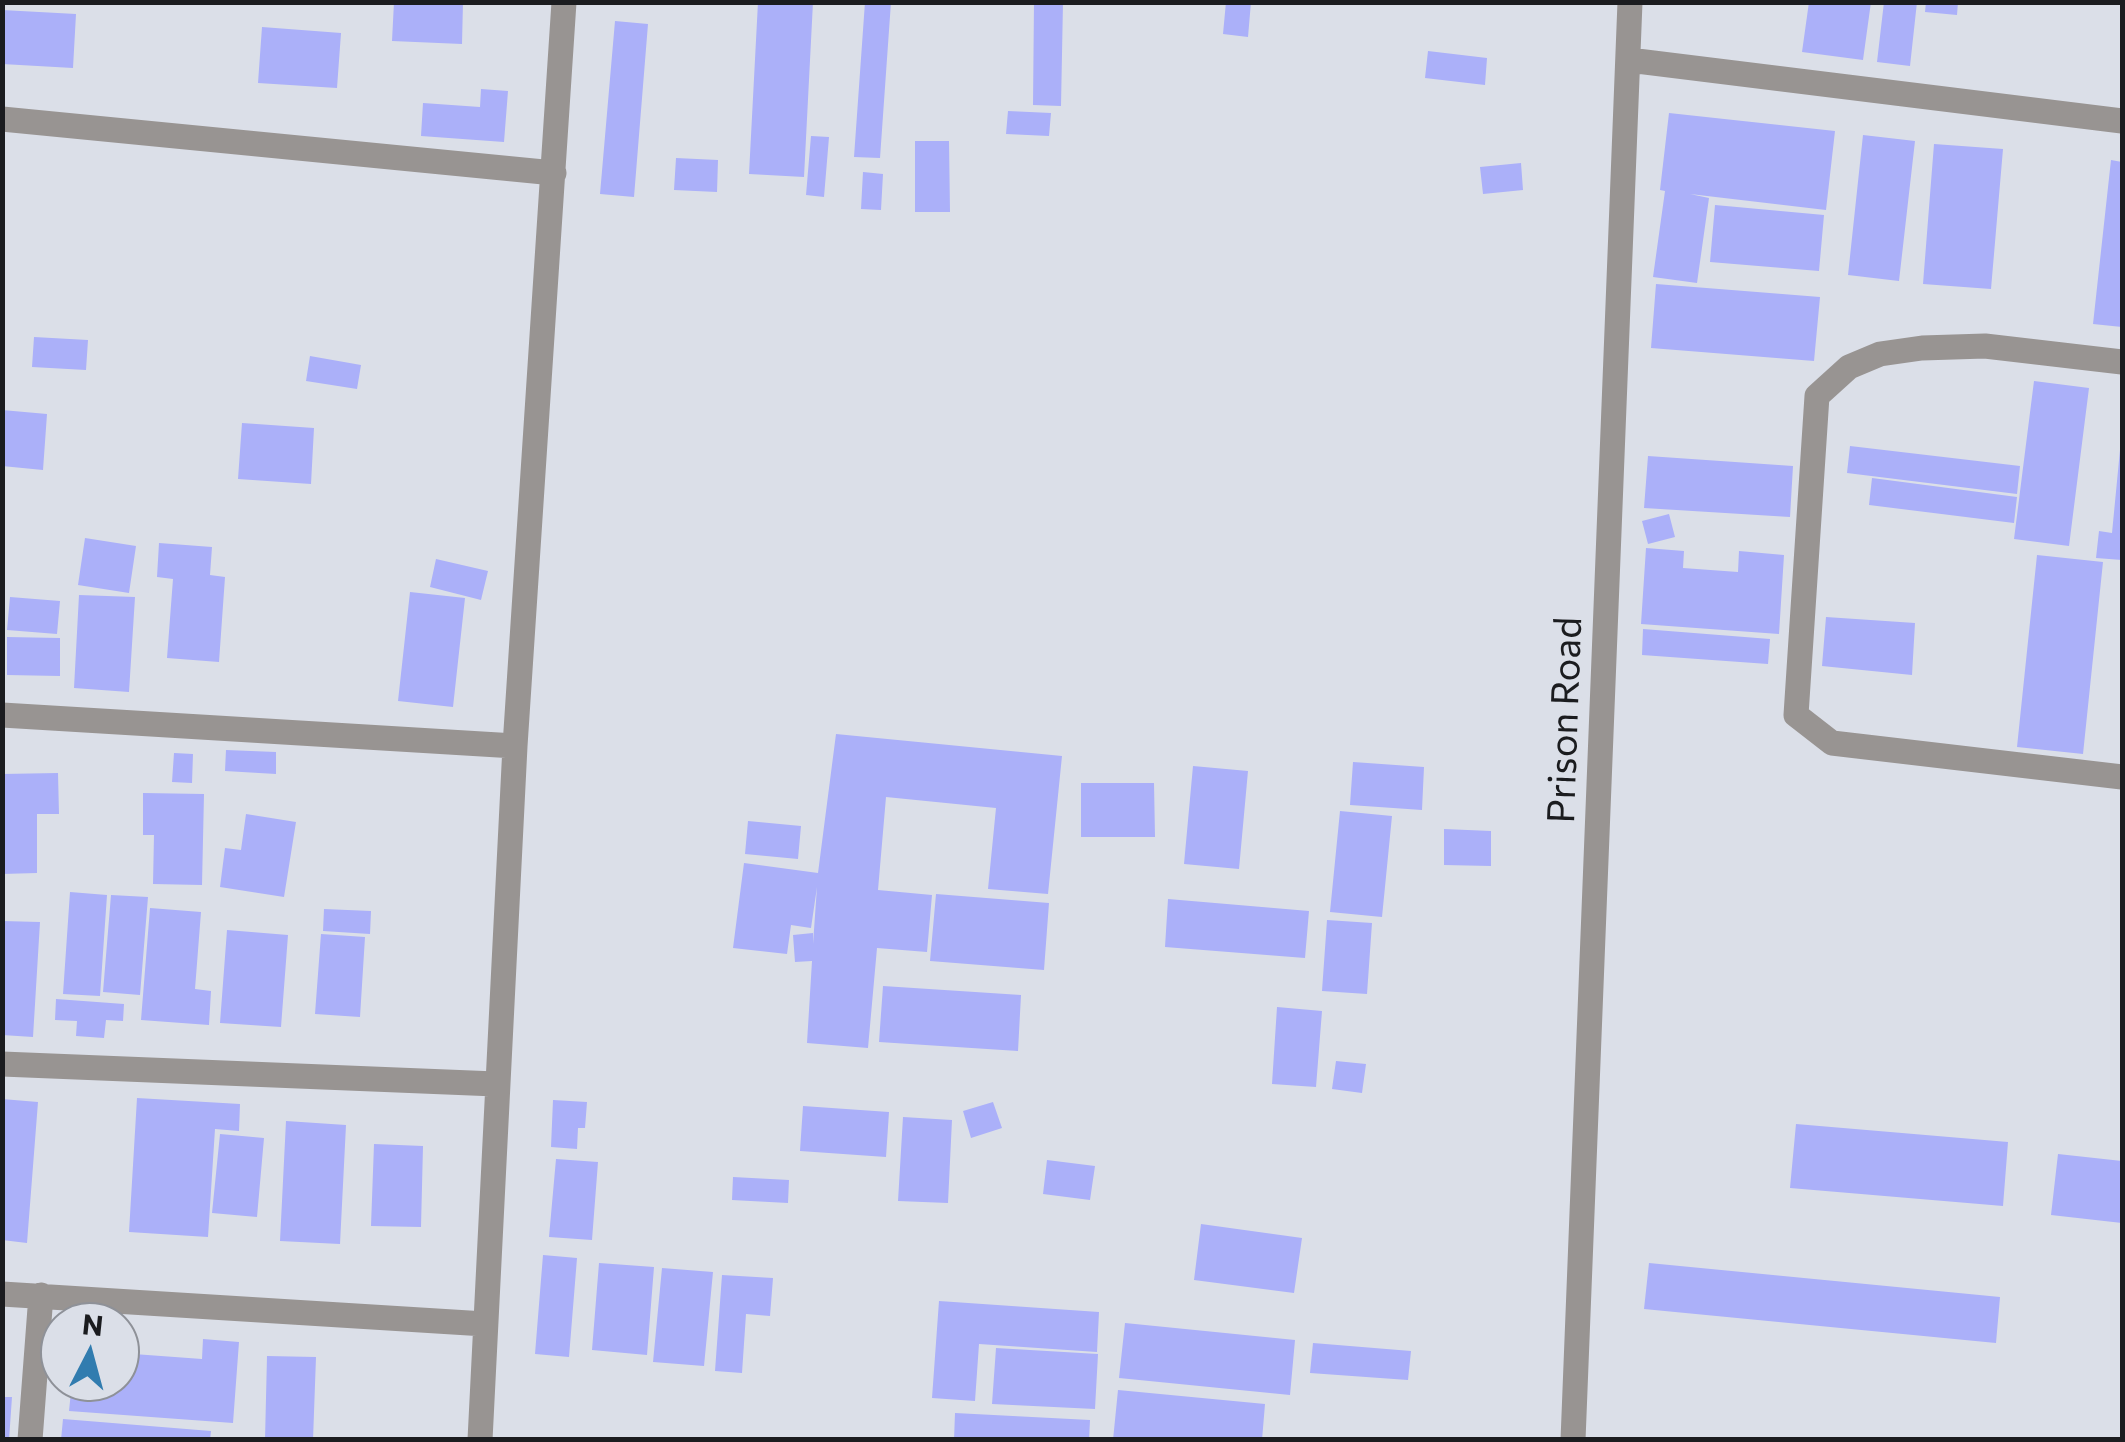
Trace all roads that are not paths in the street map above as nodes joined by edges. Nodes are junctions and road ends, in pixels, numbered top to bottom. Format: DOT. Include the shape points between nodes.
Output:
graph roads {
  1 [pos="564,2"];
  2 [pos="1630,2"];
  3 [pos="1629,60"];
  4 [pos="2,119"];
  5 [pos="2122,121"];
  6 [pos="554,174"];
  7 [pos="2122,362"];
  8 [pos="2,715"];
  9 [pos="515,746"];
  10 [pos="2122,777"];
  11 [pos="2,1064"];
  12 [pos="496,1084"];
  13 [pos="2,1294"];
  14 [pos="41,1295"];
  15 [pos="485,1324"];
  16 [pos="30,1440"];
  17 [pos="480,1440"];
  18 [pos="1574,1440"];
  1 -- 6 [label="street"];
  2 -- 3 [label="street, Prison Road"];
  3 -- 5 [label="street"];
  3 -- 18 [label="street, Prison Road"];
  4 -- 6 [label="street"];
  6 -- 9 [label="street"];
  7 -- 10 [label="street" via="1985,346 1922,348 1848,367 1817,396 1796,715 1832,743"];
  8 -- 9 [label="street"];
  9 -- 12 [label="street"];
  11 -- 12 [label="street"];
  12 -- 15 [label="street"];
  13 -- 14 [label="street"];
  14 -- 15 [label="street"];
  14 -- 16 [label="street"];
  15 -- 17 [label="street"];
}
